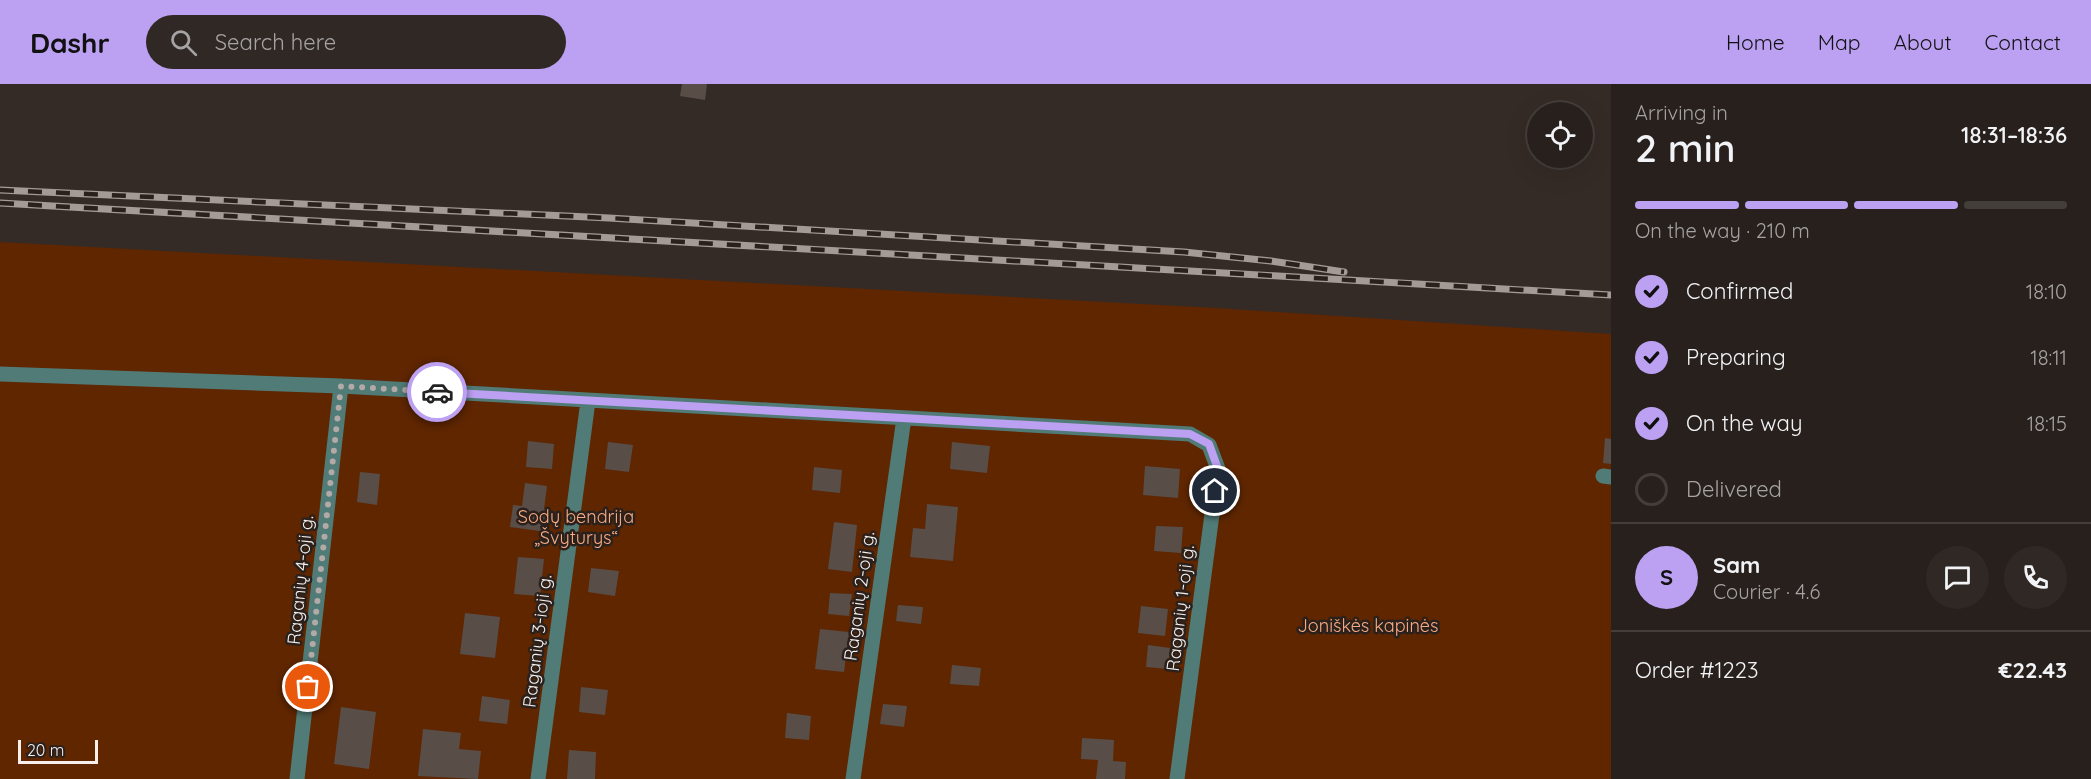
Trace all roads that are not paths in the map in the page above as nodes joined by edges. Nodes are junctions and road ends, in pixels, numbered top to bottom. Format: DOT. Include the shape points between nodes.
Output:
graph roads {
  1 [pos="0,374"];
  2 [pos="341,386"];
  3 [pos="588,401"];
  4 [pos="904,418"];
  5 [pos="297,779"];
  6 [pos="538,779"];
  7 [pos="853,779"];
  8 [pos="1177,779"];
  1 -- 2 [label="street"];
  2 -- 3 [label="street"];
  2 -- 5 [label="street, Raganių 4-oji g."];
  3 -- 4 [label="street"];
  3 -- 6 [label="street, Raganių 3-ioji g."];
  4 -- 7 [label="street, Raganių 2-oji g."];
  4 -- 8 [label="street, Raganių 1-oji g." via="1190,434 1209,444 1218,469"];
}
